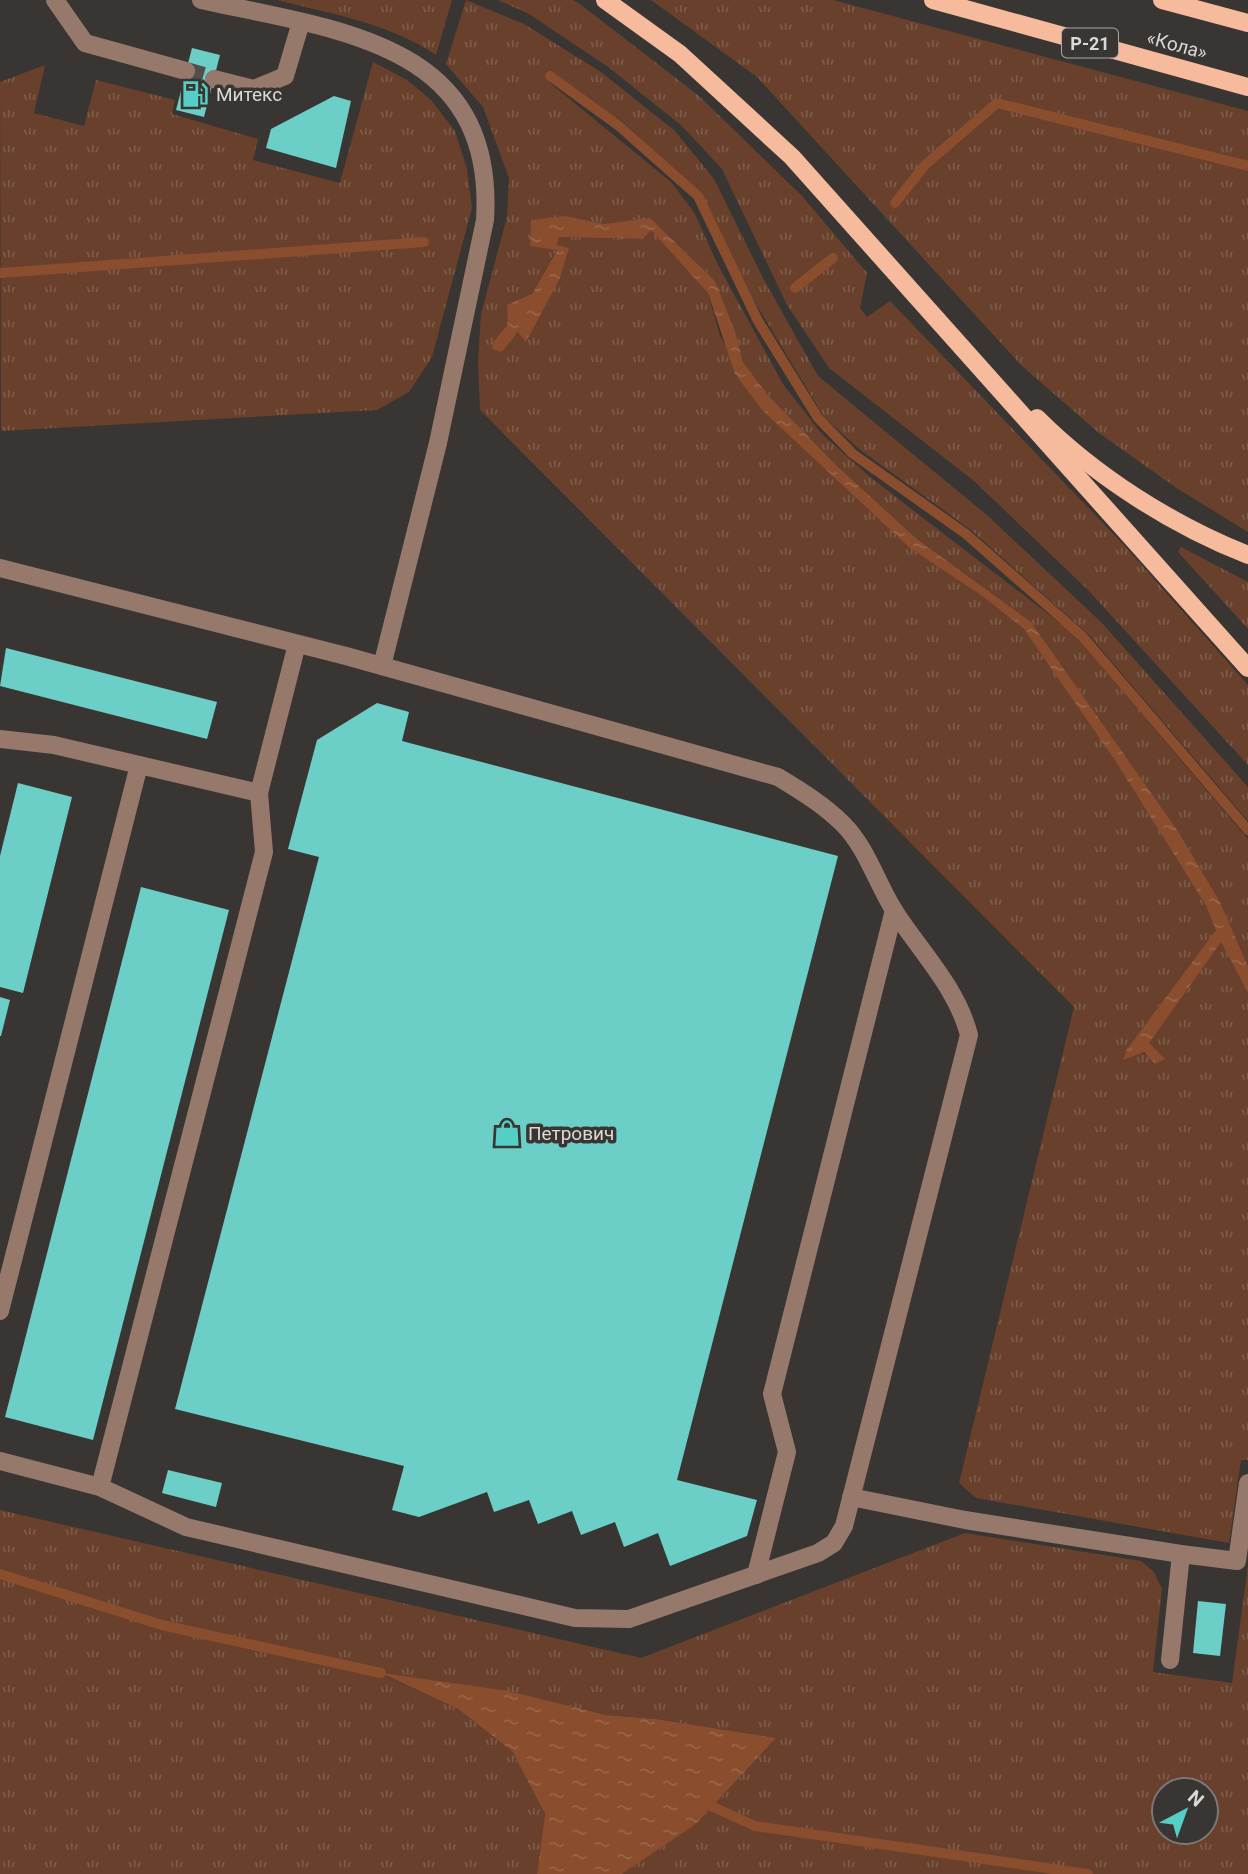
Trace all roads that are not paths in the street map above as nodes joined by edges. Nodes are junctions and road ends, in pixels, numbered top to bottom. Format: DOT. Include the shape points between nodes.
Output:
graph roads {
  1 [pos="55,0"];
  2 [pos="201,0"];
  3 [pos="605,0"];
  4 [pos="933,0"];
  5 [pos="1161,0"];
  6 [pos="301,22"];
  7 [pos="1248,23"];
  8 [pos="186,71"];
  9 [pos="214,79"];
  10 [pos="1248,87"];
  11 [pos="903,285"];
  12 [pos="1248,555"];
  13 [pos="0,568"];
  14 [pos="297,644"];
  15 [pos="382,666"];
  16 [pos="1248,668"];
  17 [pos="0,739"];
  18 [pos="139,765"];
  19 [pos="258,793"];
  20 [pos="894,910"];
  21 [pos="0,1311"];
  22 [pos="0,1461"];
  23 [pos="1248,1483"];
  24 [pos="100,1487"];
  25 [pos="851,1497"];
  26 [pos="1181,1554"];
  27 [pos="756,1575"];
  28 [pos="1170,1660"];
  1 -- 8 [label="lane" via="85,43"];
  2 -- 6 [label="lane"];
  3 -- 11 [label="main road" via="680,54 792,157"];
  4 -- 10 [label="main road, «Кола» / Р-21"];
  5 -- 7 [label="main road, «Кола»"];
  6 -- 9 [label="lane" via="285,76 254,89"];
  6 -- 15 [label="lane" via="366,39 434,76 462,109 478,143 487,184 485,220 438,443"];
  11 -- 12 [label="main road" via="1047,428 1129,493"];
  11 -- 16 [label="main road"];
  13 -- 14 [label="lane"];
  14 -- 15 [label="lane"];
  14 -- 19 [label="lane"];
  15 -- 20 [label="lane" via="778,777 845,825"];
  17 -- 18 [label="lane" via="54,745"];
  18 -- 19 [label="lane"];
  18 -- 21 [label="lane"];
  19 -- 24 [label="lane" via="264,852"];
  20 -- 25 [label="lane" via="962,1008 969,1035"];
  20 -- 27 [label="lane" via="772,1394 787,1452"];
  22 -- 24 [label="lane"];
  23 -- 26 [label="lane" via="1237,1561"];
  24 -- 27 [label="lane" via="186,1527 575,1618 629,1619"];
  25 -- 26 [label="lane"];
  25 -- 27 [label="lane" via="834,1543"];
  26 -- 28 [label="lane"];
}
